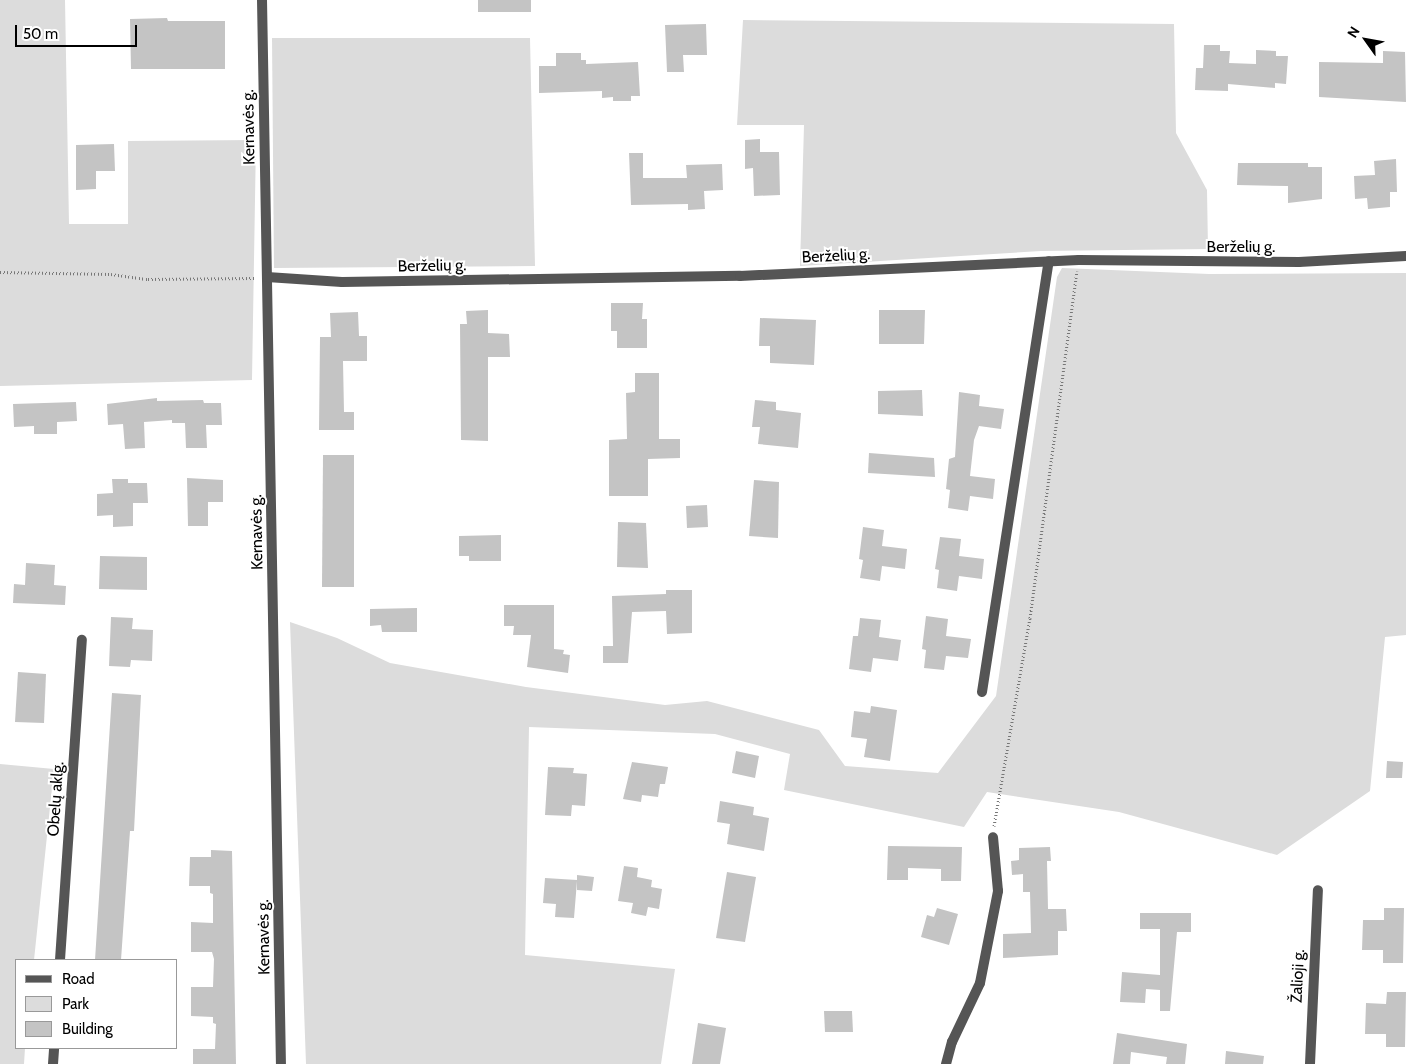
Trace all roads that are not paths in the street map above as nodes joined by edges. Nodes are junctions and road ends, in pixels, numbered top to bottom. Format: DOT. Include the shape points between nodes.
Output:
graph roads {
  1 [pos="262,0"];
  2 [pos="1406,256"];
  3 [pos="1049,261"];
  4 [pos="267,278"];
  5 [pos="82,640"];
  6 [pos="982,692"];
  7 [pos="993,837"];
  8 [pos="1318,890"];
  9 [pos="60,959"];
  10 [pos="54,1049"];
  11 [pos="53,1064"];
  12 [pos="281,1064"];
  13 [pos="946,1064"];
  14 [pos="1310,1064"];
  1 -- 4 [label="street, Kernavės g."];
  2 -- 3 [label="street, Berželių g." via="1299,262"];
  3 -- 4 [label="street, Berželių g." via="740,276 342,282"];
  3 -- 6 [label="street"];
  4 -- 12 [label="street, Kernavės g."];
  5 -- 9 [label="street, Obelų aklg."];
  7 -- 13 [label="street" via="998,891 980,983 952,1042"];
  8 -- 14 [label="street, Žalioji g."];
  10 -- 11 [label="street"];
}
